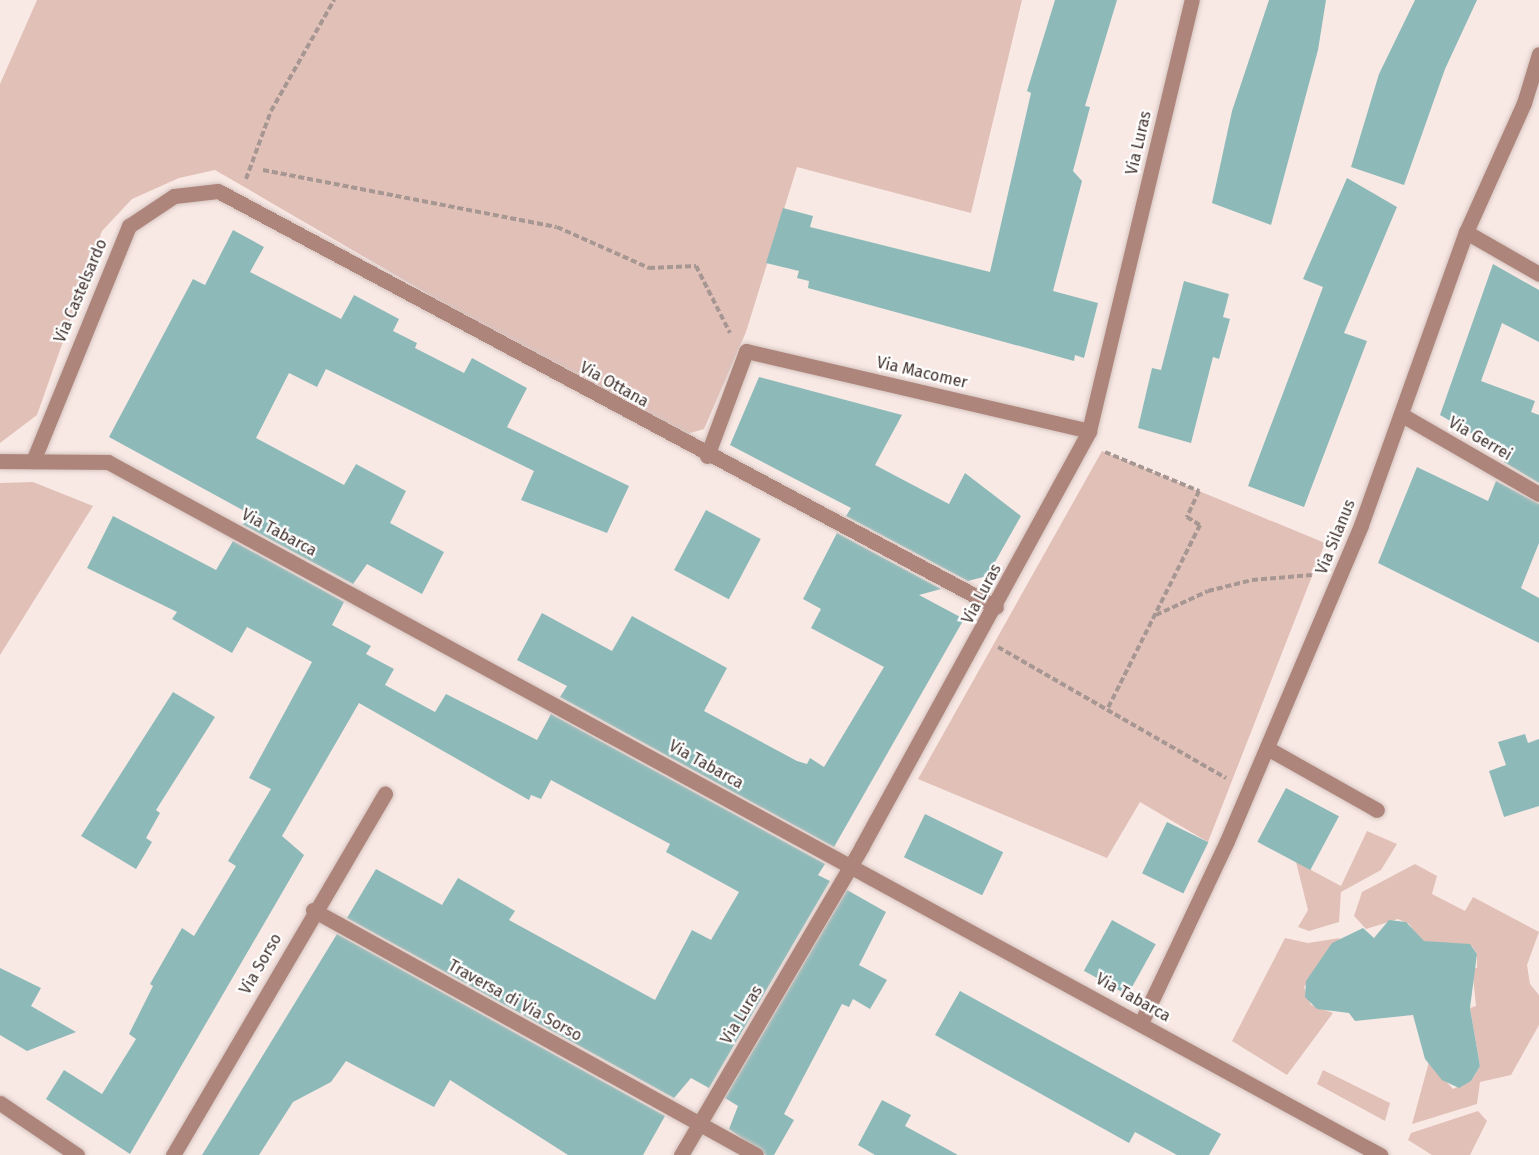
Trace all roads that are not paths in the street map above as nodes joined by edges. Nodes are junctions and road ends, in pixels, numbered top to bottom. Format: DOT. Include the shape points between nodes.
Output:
graph roads {
  1 [pos="1192,0"];
  2 [pos="1539,54"];
  3 [pos="1532,104"];
  4 [pos="218,191"];
  5 [pos="1466,232"];
  6 [pos="1539,274"];
  7 [pos="1402,415"];
  8 [pos="1085,438"];
  9 [pos="707,456"];
  10 [pos="0,461"];
  11 [pos="33,461"];
  12 [pos="1539,494"];
  13 [pos="996,607"];
  14 [pos="1267,748"];
  15 [pos="385,794"];
  16 [pos="1377,810"];
  17 [pos="851,865"];
  18 [pos="313,910"];
  19 [pos="1142,1023"];
  20 [pos="0,1103"];
  21 [pos="699,1124"];
  22 [pos="77,1155"];
  23 [pos="173,1155"];
  24 [pos="681,1155"];
  25 [pos="756,1155"];
  26 [pos="1380,1155"];
  1 -- 8 [label="street, Via Luras"];
  2 -- 3 [label="street, Via Silanus"];
  3 -- 5 [label="street, Via Silanus"];
  4 -- 9 [label="street, Via Ottana"];
  4 -- 11 [label="street, Via Castelsardo" via="174,196 129,226"];
  5 -- 6 [label="street"];
  5 -- 7 [label="street, Via Silanus"];
  7 -- 12 [label="street, Via Gerrei"];
  7 -- 14 [label="street, Via Silanus" via="1338,581"];
  8 -- 9 [label="street, Via Macomer" via="746,351"];
  8 -- 13 [label="street, Via Luras"];
  9 -- 13 [label="street, Via Ottana"];
  10 -- 11 [label="street, Via Tabarca"];
  11 -- 17 [label="street, Via Tabarca" via="108,462"];
  13 -- 17 [label="street, Via Luras"];
  14 -- 16 [label="street"];
  14 -- 19 [label="street, Via Silanus"];
  15 -- 18 [label="street, Via Sorso"];
  17 -- 19 [label="street, Via Tabarca"];
  17 -- 21 [label="street, Via Luras"];
  18 -- 21 [label="street, Traversa di Via Sorso"];
  18 -- 23 [label="street, Via Sorso"];
  19 -- 26 [label="street, Via Tabarca"];
  20 -- 22 [label="street"];
  21 -- 24 [label="street, Via Luras"];
  21 -- 25 [label="street, Traversa di Via Sorso"];
}
